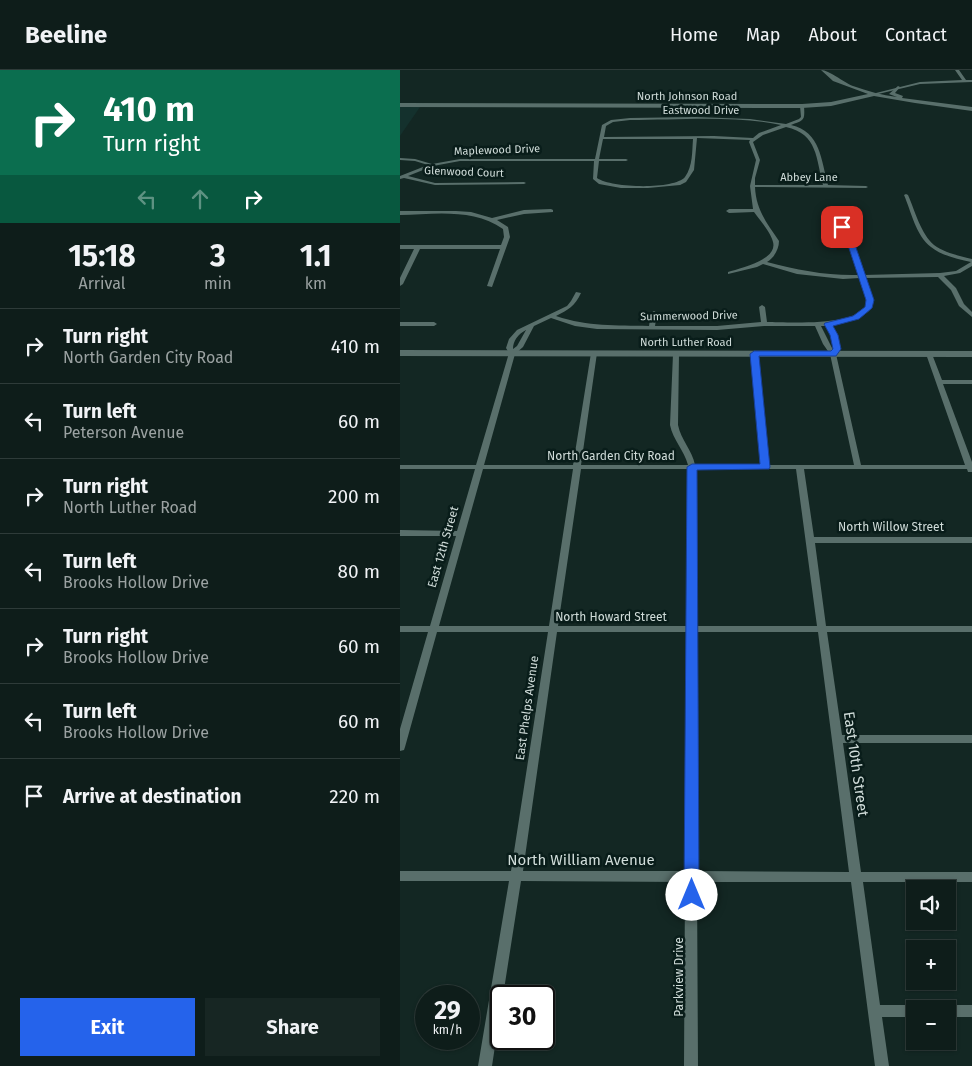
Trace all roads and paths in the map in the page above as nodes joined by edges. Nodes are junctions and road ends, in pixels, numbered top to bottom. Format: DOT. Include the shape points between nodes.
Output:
graph roads {
  1 [pos="823,70"];
  2 [pos="957,70"];
  3 [pos="965,81"];
  4 [pos="972,81"];
  5 [pos="898,87"];
  6 [pos="874,94"];
  7 [pos="400,106"];
  8 [pos="802,106"];
  9 [pos="955,107"];
  10 [pos="972,109"];
  11 [pos="790,125"];
  12 [pos="695,137"];
  13 [pos="601,138"];
  14 [pos="752,140"];
  15 [pos="400,159"];
  16 [pos="597,159"];
  17 [pos="626,160"];
  18 [pos="432,165"];
  19 [pos="402,178"];
  20 [pos="524,183"];
  21 [pos="752,186"];
  22 [pos="826,187"];
  23 [pos="866,187"];
  24 [pos="906,195"];
  25 [pos="756,210"];
  26 [pos="551,211"];
  27 [pos="729,211"];
  28 [pos="400,213"];
  29 [pos="834,214"];
  30 [pos="494,219"];
  31 [pos="400,247"];
  32 [pos="418,247"];
  33 [pos="503,247"];
  34 [pos="762,262"];
  35 [pos="972,262"];
  36 [pos="730,272"];
  37 [pos="940,275"];
  38 [pos="862,276"];
  39 [pos="400,284"];
  40 [pos="490,286"];
  41 [pos="578,293"];
  42 [pos="762,307"];
  43 [pos="654,313"];
  44 [pos="972,315"];
  45 [pos="551,316"];
  46 [pos="400,324"];
  47 [pos="434,324"];
  48 [pos="764,324"];
  49 [pos="817,324"];
  50 [pos="828,324"];
  51 [pos="531,326"];
  52 [pos="652,328"];
  53 [pos="400,353"];
  54 [pos="512,353"];
  55 [pos="594,353"];
  56 [pos="676,354"];
  57 [pos="754,354"];
  58 [pos="833,354"];
  59 [pos="928,354"];
  60 [pos="972,354"];
  61 [pos="939,382"];
  62 [pos="972,382"];
  63 [pos="400,467"];
  64 [pos="479,467"];
  65 [pos="576,467"];
  66 [pos="692,467"];
  67 [pos="765,467"];
  68 [pos="800,467"];
  69 [pos="858,467"];
  70 [pos="971,469"];
  71 [pos="400,533"];
  72 [pos="460,534"];
  73 [pos="810,540"];
  74 [pos="972,540"];
  75 [pos="400,629"];
  76 [pos="433,629"];
  77 [pos="551,629"];
  78 [pos="972,629"];
  79 [pos="691,630"];
  80 [pos="822,630"];
  81 [pos="838,739"];
  82 [pos="972,739"];
  83 [pos="400,747"];
  84 [pos="400,876"];
  85 [pos="516,876"];
  86 [pos="692,876"];
  87 [pos="856,877"];
  88 [pos="972,877"];
  89 [pos="874,1011"];
  90 [pos="906,1011"];
  91 [pos="956,1011"];
  92 [pos="972,1012"];
  93 [pos="485,1066"];
  94 [pos="691,1066"];
  95 [pos="882,1066"];
  1 -- 6 [label="main road" via="836,80"];
  2 -- 3 [label="street"];
  3 -- 4 [label="street, North Johnson Road"];
  3 -- 5 [label="street, North Johnson Road"];
  5 -- 6 [label="street, North Johnson Road"];
  5 -- 9 [label="main road" via="892,94"];
  6 -- 8 [label="main road, North Johnson Road" via="830,104"];
  6 -- 9 [label="main road"];
  7 -- 8 [label="main road, North Johnson Road"];
  8 -- 11 [label="street" via="804,117"];
  9 -- 10 [label="main road"];
  11 -- 13 [label="street, Eastwood Drive" via="753,119 630,119 604,125"];
  11 -- 14 [label="street"];
  11 -- 22 [label="street" via="806,132 815,146"];
  12 -- 13 [label="street"];
  12 -- 14 [label="street"];
  12 -- 16 [label="street" via="693,164 686,180 678,184 601,184 595,179"];
  13 -- 16 [label="street"];
  14 -- 21 [label="street" via="758,160"];
  15 -- 18 [label="street"];
  16 -- 17 [label="street, Maplewood Drive"];
  16 -- 18 [label="street, Maplewood Drive" via="471,159"];
  18 -- 19 [label="street, Maplewood Drive"];
  19 -- 20 [label="street, Glenwood Court" via="435,184"];
  21 -- 22 [label="street, Abbey Lane"];
  21 -- 25 [label="street"];
  22 -- 23 [label="street, Abbey Lane"];
  24 -- 35 [label="street" via="925,238 945,252"];
  25 -- 27 [label="street"];
  25 -- 34 [label="street" via="776,241 773,254"];
  26 -- 30 [label="street" via="524,212"];
  28 -- 30 [label="street" via="470,214"];
  29 -- 38 [label="street" via="833,218 847,233"];
  30 -- 33 [label="street" via="506,228"];
  31 -- 32 [label="street"];
  32 -- 33 [label="street"];
  32 -- 39 [label="street"];
  33 -- 40 [label="street"];
  34 -- 36 [label="street"];
  34 -- 38 [label="street" via="809,275"];
  35 -- 37 [label="street" via="958,272"];
  37 -- 38 [label="street"];
  37 -- 44 [label="street" via="954,289 961,306"];
  38 -- 50 [label="street, Summerwood Drive" via="870,300 868,308 856,317"];
  41 -- 45 [label="street, East 12th Street" via="569,307"];
  42 -- 48 [label="street"];
  43 -- 52 [label="street"];
  45 -- 51 [label="street, East 12th Street"];
  45 -- 52 [label="street, Summerwood Drive" via="586,326"];
  46 -- 47 [label="street"];
  48 -- 49 [label="street, Summerwood Drive"];
  48 -- 52 [label="street, Summerwood Drive"];
  49 -- 50 [label="street, Summerwood Drive"];
  49 -- 58 [label="street"];
  50 -- 58 [label="street" via="837,349"];
  51 -- 54 [label="street, East 12th Street" via="520,347"];
  51 -- 54 [label="street, East 12th Street" via="520,330 512,339 509,348"];
  53 -- 54 [label="main road, North Luther Road"];
  54 -- 55 [label="main road, North Luther Road"];
  54 -- 64 [label="street, East 12th Street"];
  55 -- 56 [label="main road, North Luther Road"];
  55 -- 65 [label="street, East Phelps Avenue"];
  56 -- 57 [label="main road, North Luther Road"];
  56 -- 66 [label="street, Parkview Drive" via="675,434 688,452"];
  57 -- 58 [label="main road, North Luther Road"];
  57 -- 67 [label="street"];
  58 -- 59 [label="main road, North Luther Road"];
  58 -- 69 [label="street"];
  59 -- 60 [label="main road, North Luther Road"];
  59 -- 61 [label="street"];
  61 -- 62 [label="street"];
  61 -- 70 [label="street"];
  63 -- 64 [label="street, North Garden City Road"];
  64 -- 65 [label="street, North Garden City Road"];
  64 -- 72 [label="street, East 12th Street"];
  65 -- 66 [label="street, North Garden City Road"];
  65 -- 77 [label="street, East Phelps Avenue"];
  66 -- 67 [label="street, North Garden City Road"];
  66 -- 79 [label="street, Parkview Drive"];
  67 -- 68 [label="street, North Garden City Road"];
  68 -- 69 [label="street, North Garden City Road"];
  68 -- 73 [label="street, East 10th Street"];
  69 -- 70 [label="street, North Garden City Road"];
  71 -- 72 [label="street"];
  72 -- 76 [label="street, East 12th Street"];
  73 -- 74 [label="street, North Willow Street"];
  73 -- 80 [label="street, East 10th Street"];
  75 -- 76 [label="street, North Howard Street"];
  76 -- 77 [label="street, North Howard Street"];
  76 -- 83 [label="street, East 12th Street"];
  77 -- 79 [label="street, North Howard Street"];
  77 -- 85 [label="street, East Phelps Avenue"];
  78 -- 80 [label="street, North Howard Street"];
  79 -- 80 [label="street, North Howard Street"];
  79 -- 86 [label="street, Parkview Drive"];
  80 -- 81 [label="street, East 10th Street"];
  81 -- 82 [label="street"];
  81 -- 87 [label="street, East 10th Street"];
  84 -- 85 [label="street, North William Avenue"];
  85 -- 86 [label="street, North William Avenue"];
  85 -- 93 [label="street, East Phelps Avenue"];
  86 -- 87 [label="street, North William Avenue"];
  86 -- 94 [label="street, Parkview Drive"];
  87 -- 88 [label="street, North William Avenue"];
  87 -- 89 [label="street, East 10th Street"];
  89 -- 90 [label="street"];
  89 -- 95 [label="street, East 10th Street"];
  91 -- 92 [label="street"];
}
